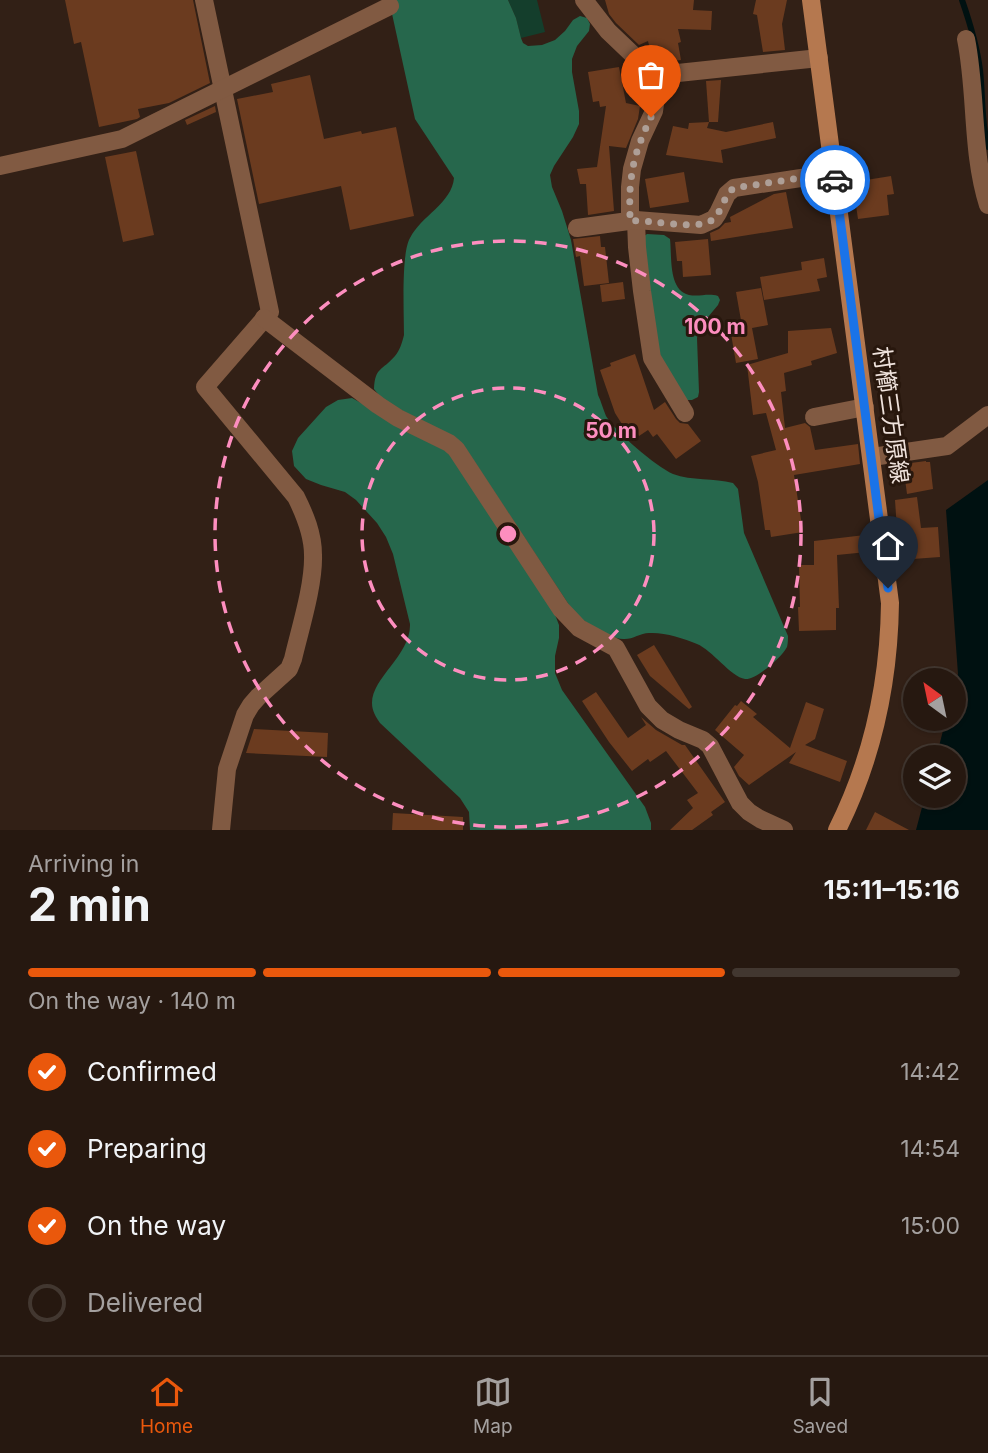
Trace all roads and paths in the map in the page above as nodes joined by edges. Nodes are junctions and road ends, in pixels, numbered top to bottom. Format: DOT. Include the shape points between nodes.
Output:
graph roads {
  1 [pos="204,0"];
  2 [pos="584,0"];
  3 [pos="811,0"];
  4 [pos="390,6"];
  5 [pos="966,40"];
  6 [pos="819,58"];
  7 [pos="659,75"];
  8 [pos="223,89"];
  9 [pos="0,166"];
  10 [pos="834,173"];
  11 [pos="988,205"];
  12 [pos="633,220"];
  13 [pos="577,228"];
  14 [pos="264,318"];
  15 [pos="865,407"];
  16 [pos="685,413"];
  17 [pos="988,415"];
  18 [pos="814,417"];
  19 [pos="872,457"];
  20 [pos="221,830"];
  21 [pos="784,830"];
  22 [pos="837,830"];
  1 -- 8 [label="street"];
  2 -- 7 [label="street" via="646,69"];
  3 -- 6 [label="main road, 村櫛三方原線"];
  4 -- 8 [label="street"];
  5 -- 11 [label="street" via="977,161"];
  6 -- 7 [label="street"];
  6 -- 10 [label="main road, 村櫛三方原線"];
  7 -- 12 [label="street" via="654,111 632,169"];
  8 -- 9 [label="street" via="122,139"];
  8 -- 14 [label="street" via="270,312"];
  10 -- 12 [label="street" via="734,188 714,219 701,225"];
  10 -- 15 [label="main road, 村櫛三方原線"];
  12 -- 13 [label="street"];
  12 -- 16 [label="street" via="652,358"];
  14 -- 20 [label="street" via="205,387 296,497 311,534 312,575 289,669 251,705 237,737 227,769"];
  14 -- 21 [label="street" via="378,405 456,449 569,619 616,648 648,706 662,720 704,740 740,803"];
  15 -- 18 [label="street"];
  15 -- 19 [label="main road, 村櫛三方原線"];
  17 -- 19 [label="street" via="947,446"];
  19 -- 22 [label="main road, 村櫛三方原線" via="890,634 875,727"];
}
